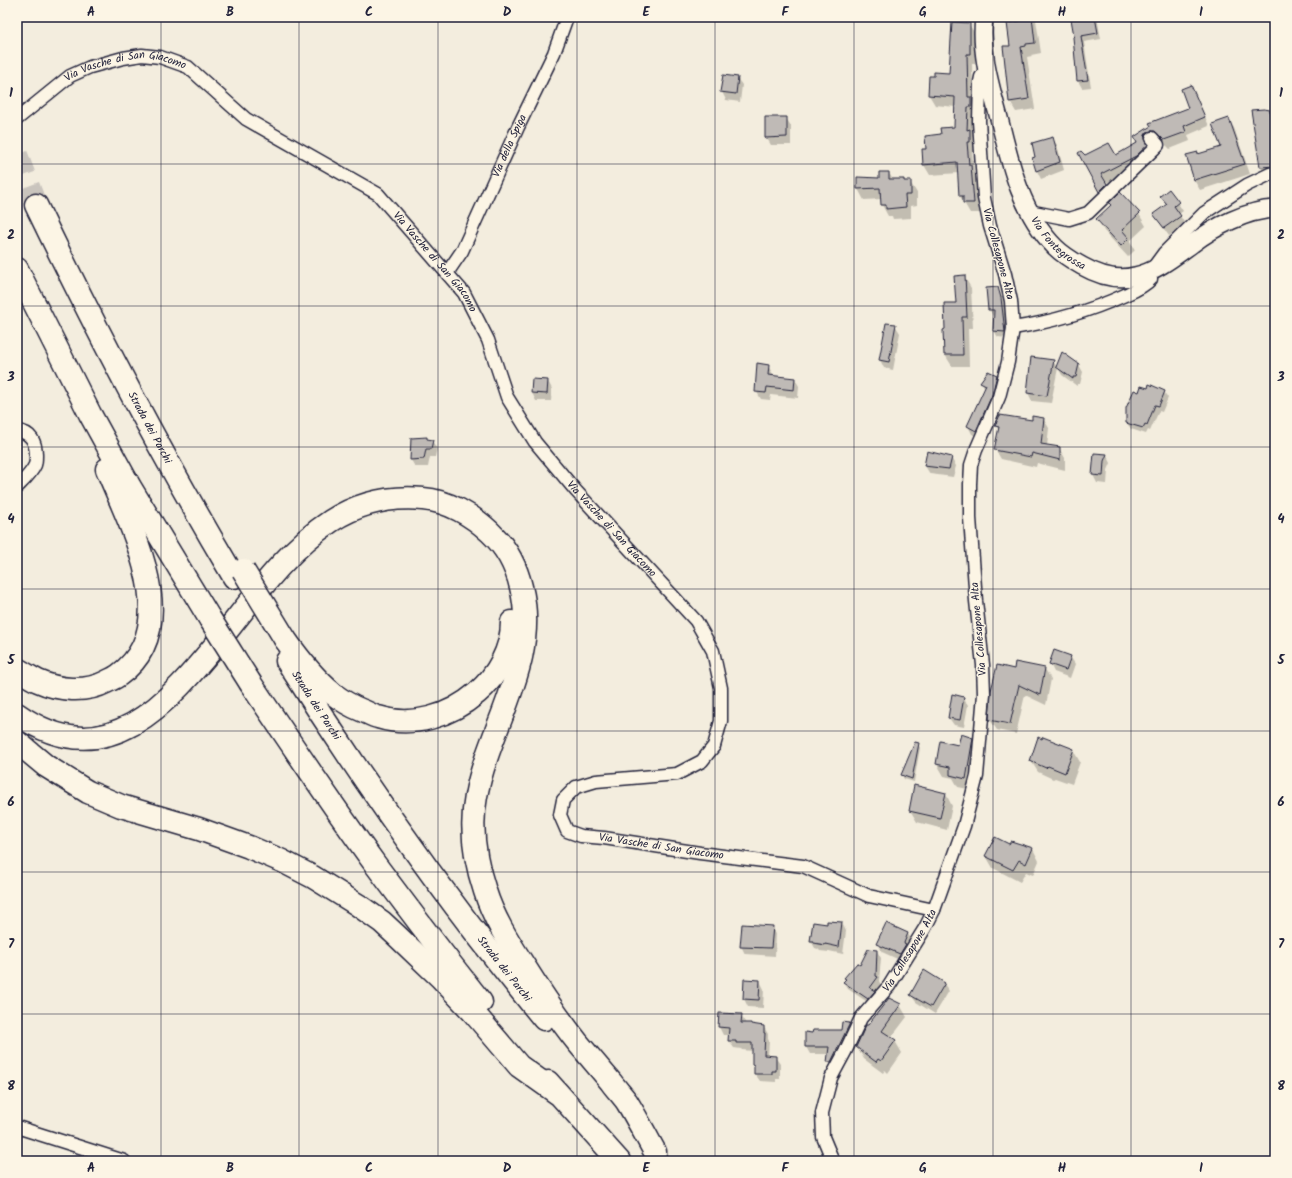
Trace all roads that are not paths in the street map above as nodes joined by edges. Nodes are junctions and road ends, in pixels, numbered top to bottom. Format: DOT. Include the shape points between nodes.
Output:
graph roads {
  1 [pos="567,17"];
  2 [pos="984,17"];
  3 [pos="986,69"];
  4 [pos="17,119"];
  5 [pos="1152,138"];
  6 [pos="1275,173"];
  7 [pos="36,205"];
  8 [pos="1275,209"];
  9 [pos="1029,211"];
  10 [pos="17,268"];
  11 [pos="1150,272"];
  12 [pos="447,273"];
  13 [pos="1013,328"];
  14 [pos="90,414"];
  15 [pos="17,431"];
  16 [pos="17,487"];
  17 [pos="280,641"];
  18 [pos="17,669"];
  19 [pos="17,714"];
  20 [pos="17,731"];
  21 [pos="17,742"];
  22 [pos="934,910"];
  23 [pos="557,1093"];
  24 [pos="17,1127"];
  25 [pos="659,1157"];
  26 [pos="124,1161"];
  27 [pos="619,1161"];
  28 [pos="833,1161"];
  1 -- 12 [label="street, Via della Spiga" via="554,53 462,251"];
  2 -- 3 [label="street, Via Fontegrossa" via="983,46"];
  3 -- 9 [label="street, Via Fontegrossa" via="1011,166"];
  3 -- 13 [label="street, Via Collesapone Alta" via="980,82 979,113 984,198 1012,301"];
  4 -- 12 [label="street, Via Vasche di San Giacomo" via="70,76 90,67 142,55 160,57 188,67 246,120 378,194"];
  5 -- 9 [label="street" via="1158,145 1088,213 1069,218"];
  6 -- 11 [label="street" via="1247,185 1204,212 1164,253"];
  7 -- 17 [label="highway, Strada dei Parchi" via="90,316 198,517 238,573"];
  8 -- 11 [label="street, Via Fontegrossa" via="1231,220"];
  9 -- 11 [label="street, Via Fontegrossa" via="1040,230 1056,248 1090,270 1123,278"];
  10 -- 14 [label="highway"];
  11 -- 13 [label="street" via="1149,282 1104,304 1062,318"];
  12 -- 22 [label="street, Via Vasche di San Giacomo" via="468,300 488,340 507,397 535,442 576,491 696,621 713,651 721,688 721,721 714,746 702,761 677,774 596,782 576,787 563,800 560,814 567,830 581,836 803,866 869,896"];
  13 -- 22 [label="street, Via Collesapone Alta" via="999,397 971,465 970,518 984,694 977,776 964,826"];
  14 -- 18 [label="highway" via="105,464 138,544 149,584 149,629 143,648 133,663 119,676 101,685 81,689 58,688 37,681"];
  14 -- 23 [label="highway, bridge" via="210,620 323,790 435,944"];
  15 -- 16 [label="street" via="25,432 31,438 36,448 36,463"];
  17 -- 20 [label="highway" via="317,680 351,706 378,717 401,721 426,719 465,703 483,688 498,669 507,650 512,630 512,607 507,585 496,561 482,542 464,528 446,518 424,512 401,511 380,515 360,521 340,532 308,557 180,706 136,739 102,750 71,751 50,746"];
  17 -- 25 [label="highway, Strada dei Parchi" via="328,726 461,913 515,984"];
  19 -- 25 [label="highway" via="49,732 76,738 98,737 121,731 145,717 170,697 290,556 309,537 332,520 383,499 410,498 450,505 469,515 498,539 509,555 524,595 526,617 518,670 492,741 476,797 475,841 477,862 485,892 497,922 538,988 569,1032 626,1101"];
  21 -- 23 [label="highway" via="46,766 88,792 120,806 249,846 313,877 358,905 382,922 440,976 519,1066"];
  22 -- 28 [label="street, Via Collesapone Alta" via="889,986 861,1018 831,1078 822,1113 823,1137"];
  23 -- 27 [label="highway"];
  24 -- 26 [label="street"];
}
